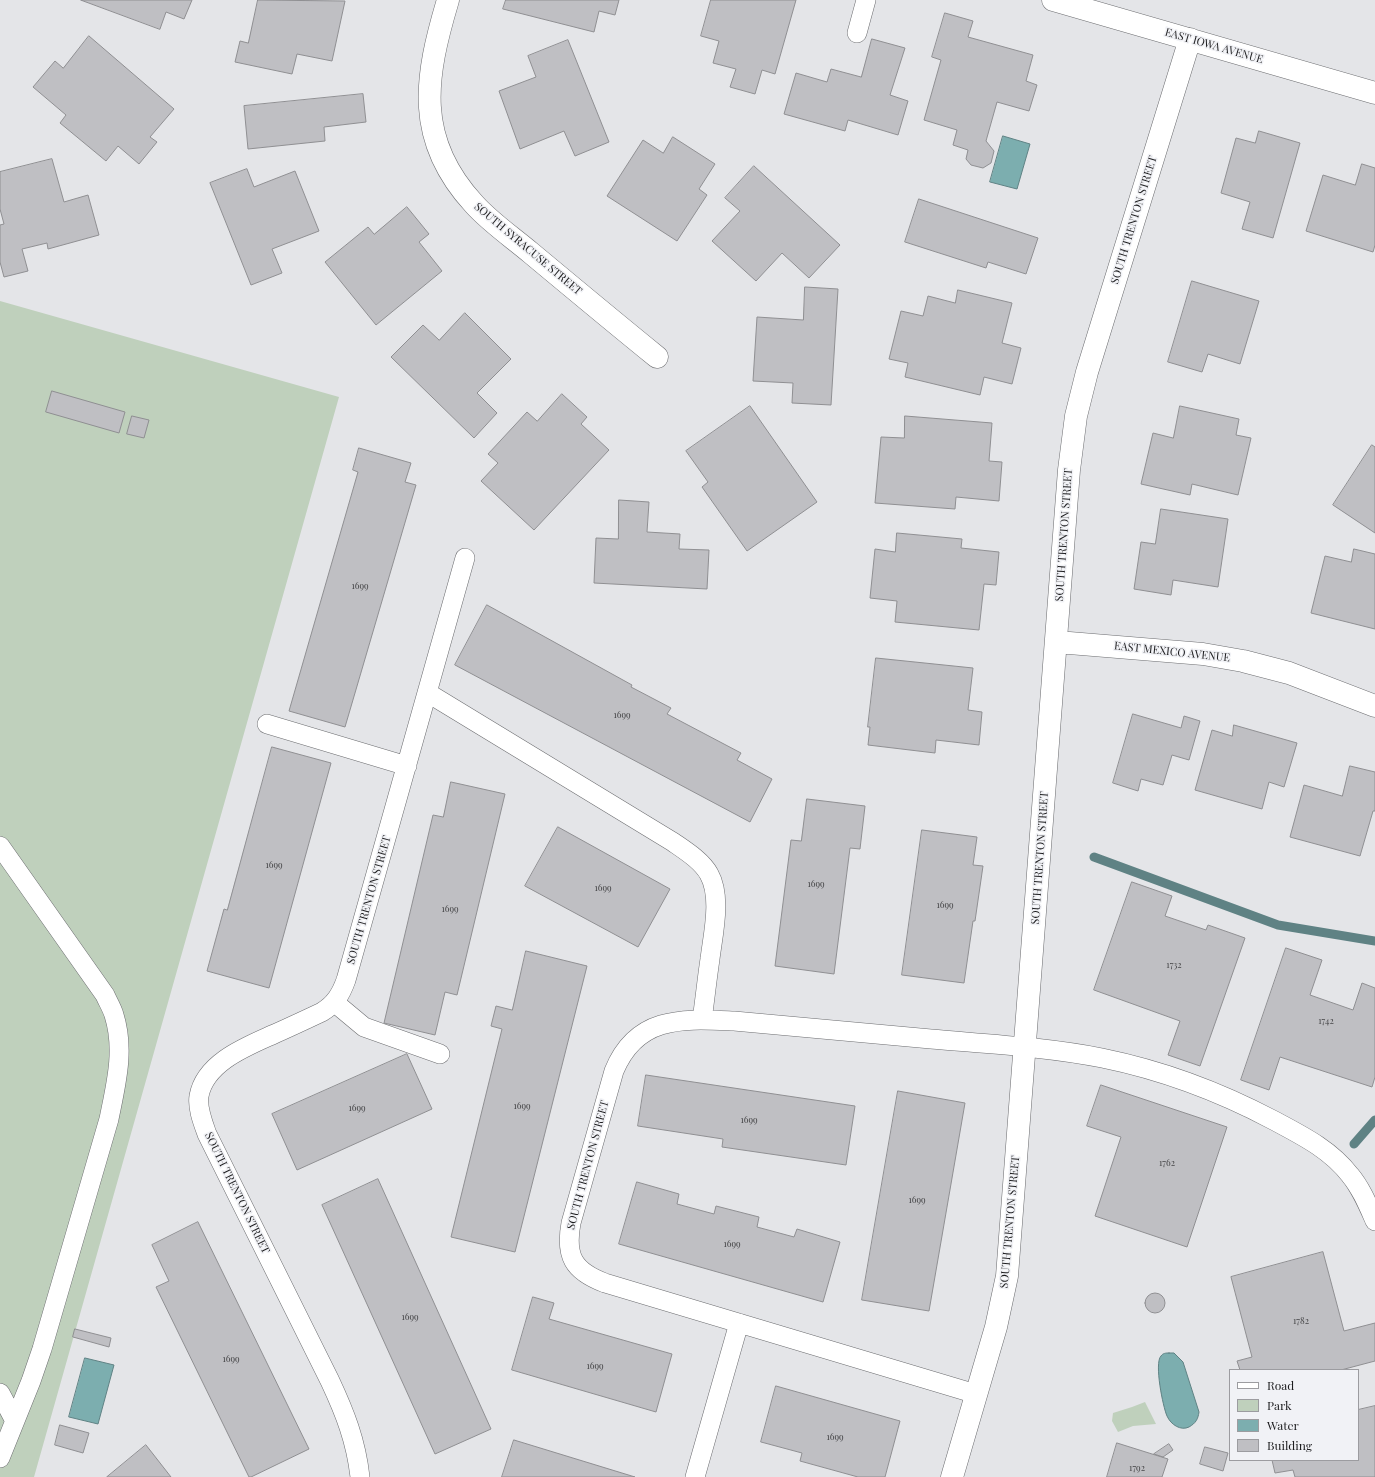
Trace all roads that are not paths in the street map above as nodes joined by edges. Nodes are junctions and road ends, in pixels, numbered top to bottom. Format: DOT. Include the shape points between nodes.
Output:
graph roads {
  1 [pos="448,0"];
  2 [pos="866,0"];
  3 [pos="1053,0"];
  4 [pos="857,33"];
  5 [pos="1190,40"];
  6 [pos="1375,93"];
  7 [pos="657,358"];
  8 [pos="465,558"];
  9 [pos="1057,642"];
  10 [pos="428,693"];
  11 [pos="1375,706"];
  12 [pos="267,724"];
  13 [pos="407,766"];
  14 [pos="0,846"];
  15 [pos="334,1002"];
  16 [pos="702,1020"];
  17 [pos="1025,1047"];
  18 [pos="440,1054"];
  19 [pos="1375,1221"];
  20 [pos="739,1323"];
  21 [pos="0,1394"];
  22 [pos="976,1394"];
  23 [pos="15,1421"];
  24 [pos="0,1458"];
  25 [pos="360,1477"];
  26 [pos="695,1477"];
  27 [pos="952,1477"];
  1 -- 7 [label="street, SOUTH SYRACUSE STREET" via="434,56 429,107 438,149 455,181 483,213"];
  2 -- 4 [label="lane"];
  3 -- 5 [label="street, EAST IOWA AVENUE"];
  5 -- 6 [label="street, EAST IOWA AVENUE"];
  5 -- 9 [label="street, SOUTH TRENTON STREET" via="1079,403 1069,470"];
  8 -- 10 [label="lane, SOUTH TRENTON STREET"];
  9 -- 11 [label="street, EAST MEXICO AVENUE" via="1203,654 1243,661 1289,674"];
  9 -- 17 [label="street, SOUTH TRENTON STREET"];
  10 -- 13 [label="lane, SOUTH TRENTON STREET"];
  10 -- 16 [label="lane" via="673,842 702,864 713,882 716,902"];
  12 -- 13 [label="lane"];
  13 -- 15 [label="lane, SOUTH TRENTON STREET" via="346,980 340,996"];
  14 -- 23 [label="lane" via="105,995 114,1014 120,1058 109,1119 42,1349"];
  15 -- 18 [label="lane" via="364,1027"];
  15 -- 25 [label="lane, SOUTH TRENTON STREET" via="322,1012 229,1056 210,1073 199,1097 203,1123 208,1134 342,1408 353,1438"];
  16 -- 17 [label="lane, SOUTH TRENTON STREET"];
  16 -- 20 [label="lane, SOUTH TRENTON STREET" via="677,1021 652,1028 640,1034 624,1051 614,1071 571,1223 568,1242 575,1265 592,1278"];
  17 -- 19 [label="lane, SOUTH TRENTON STREET" via="1103,1058 1151,1071 1212,1092 1261,1114 1334,1157 1356,1183"];
  17 -- 22 [label="street, SOUTH TRENTON STREET" via="1007,1276 1002,1306"];
  20 -- 22 [label="lane, SOUTH TRENTON STREET"];
  20 -- 26 [label="lane"];
  21 -- 23 [label="lane"];
  22 -- 27 [label="street, SOUTH TRENTON STREET"];
  23 -- 24 [label="lane"];
}
